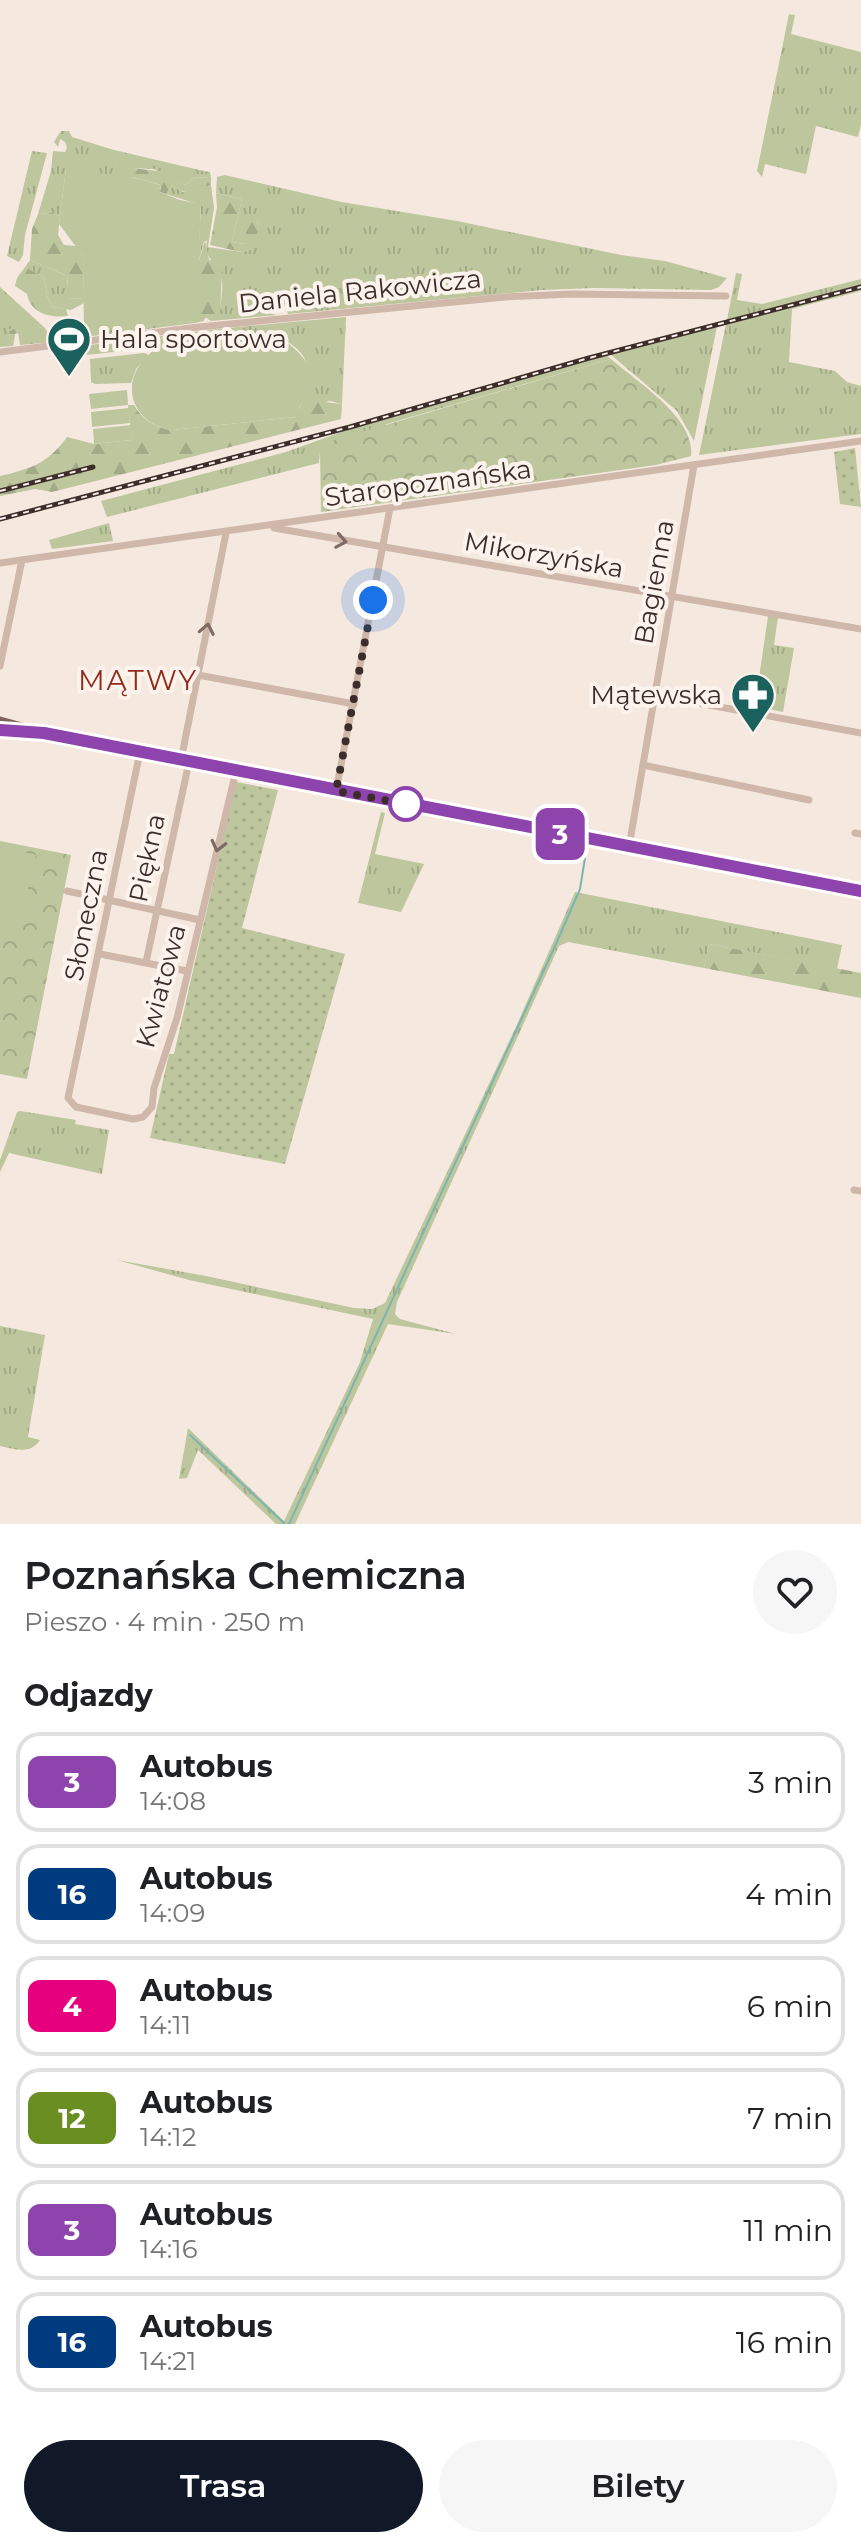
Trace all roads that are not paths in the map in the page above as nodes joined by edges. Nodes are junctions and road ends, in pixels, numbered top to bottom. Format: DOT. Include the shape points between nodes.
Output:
graph roads {
  1 [pos="726,296"];
  2 [pos="0,352"];
  3 [pos="861,441"];
  4 [pos="694,465"];
  5 [pos="390,508"];
  6 [pos="299,522"];
  7 [pos="268,526"];
  8 [pos="226,533"];
  9 [pos="299,533"];
  10 [pos="383,548"];
  11 [pos="22,560"];
  12 [pos="0,563"];
  13 [pos="671,597"];
  14 [pos="861,629"];
  15 [pos="0,666"];
  16 [pos="198,675"];
  17 [pos="655,695"];
  18 [pos="354,704"];
  19 [pos="0,721"];
  20 [pos="0,730"];
  21 [pos="44,733"];
  22 [pos="861,733"];
  23 [pos="140,752"];
  24 [pos="185,761"];
  25 [pos="643,765"];
  26 [pos="236,771"];
  27 [pos="336,791"];
  28 [pos="809,800"];
  29 [pos="629,847"];
  30 [pos="67,891"];
  31 [pos="861,891"];
  32 [pos="108,900"];
  33 [pos="156,910"];
  34 [pos="200,920"];
  35 [pos="100,954"];
  36 [pos="146,962"];
  37 [pos="187,971"];
  38 [pos="71,1085"];
  1 -- 2 [label="street, Daniela Rakowicza" via="505,297"];
  3 -- 4 [label="street, Staropoznańska"];
  4 -- 5 [label="street, Staropoznańska"];
  4 -- 13 [label="street, Bagienna"];
  5 -- 6 [label="street, Staropoznańska"];
  5 -- 10 [label="street"];
  6 -- 7 [label="street, Staropoznańska"];
  6 -- 9 [label="street"];
  7 -- 8 [label="street, Staropoznańska"];
  7 -- 9 [label="street, Mikorzyńska"];
  8 -- 11 [label="street, Staropoznańska"];
  16 -- 8 [label="street, Piękna, one-way"];
  9 -- 10 [label="street, Mikorzyńska, one-way"];
  10 -- 13 [label="street, Mikorzyńska"];
  10 -- 18 [label="street"];
  11 -- 12 [label="street, Staropoznańska"];
  11 -- 15 [label="street"];
  13 -- 14 [label="street, Mikorzyńska"];
  13 -- 17 [label="street, Bagienna"];
  16 -- 18 [label="street"];
  16 -- 24 [label="street, Piękna"];
  17 -- 22 [label="street"];
  17 -- 25 [label="street, Bagienna"];
  18 -- 27 [label="street"];
  19 -- 21 [label="main road"];
  20 -- 21 [label="main road"];
  21 -- 23 [label="main road"];
  23 -- 24 [label="main road"];
  23 -- 32 [label="street, Słoneczna"];
  24 -- 26 [label="main road"];
  24 -- 33 [label="street, Piękna"];
  25 -- 28 [label="street"];
  25 -- 29 [label="street, Bagienna"];
  26 -- 27 [label="main road"];
  26 -- 34 [label="street, Kwiatowa, one-way"];
  27 -- 29 [label="main road"];
  29 -- 31 [label="main road"];
  30 -- 32 [label="street"];
  32 -- 33 [label="street"];
  32 -- 35 [label="street, Słoneczna"];
  33 -- 34 [label="street"];
  33 -- 36 [label="street, Piękna"];
  34 -- 37 [label="street, Kwiatowa"];
  35 -- 36 [label="street"];
  35 -- 38 [label="street, Słoneczna"];
  36 -- 37 [label="street"];
  37 -- 38 [label="street, Kwiatowa" via="152,1107 143,1117 76,1107 68,1098"];
}
